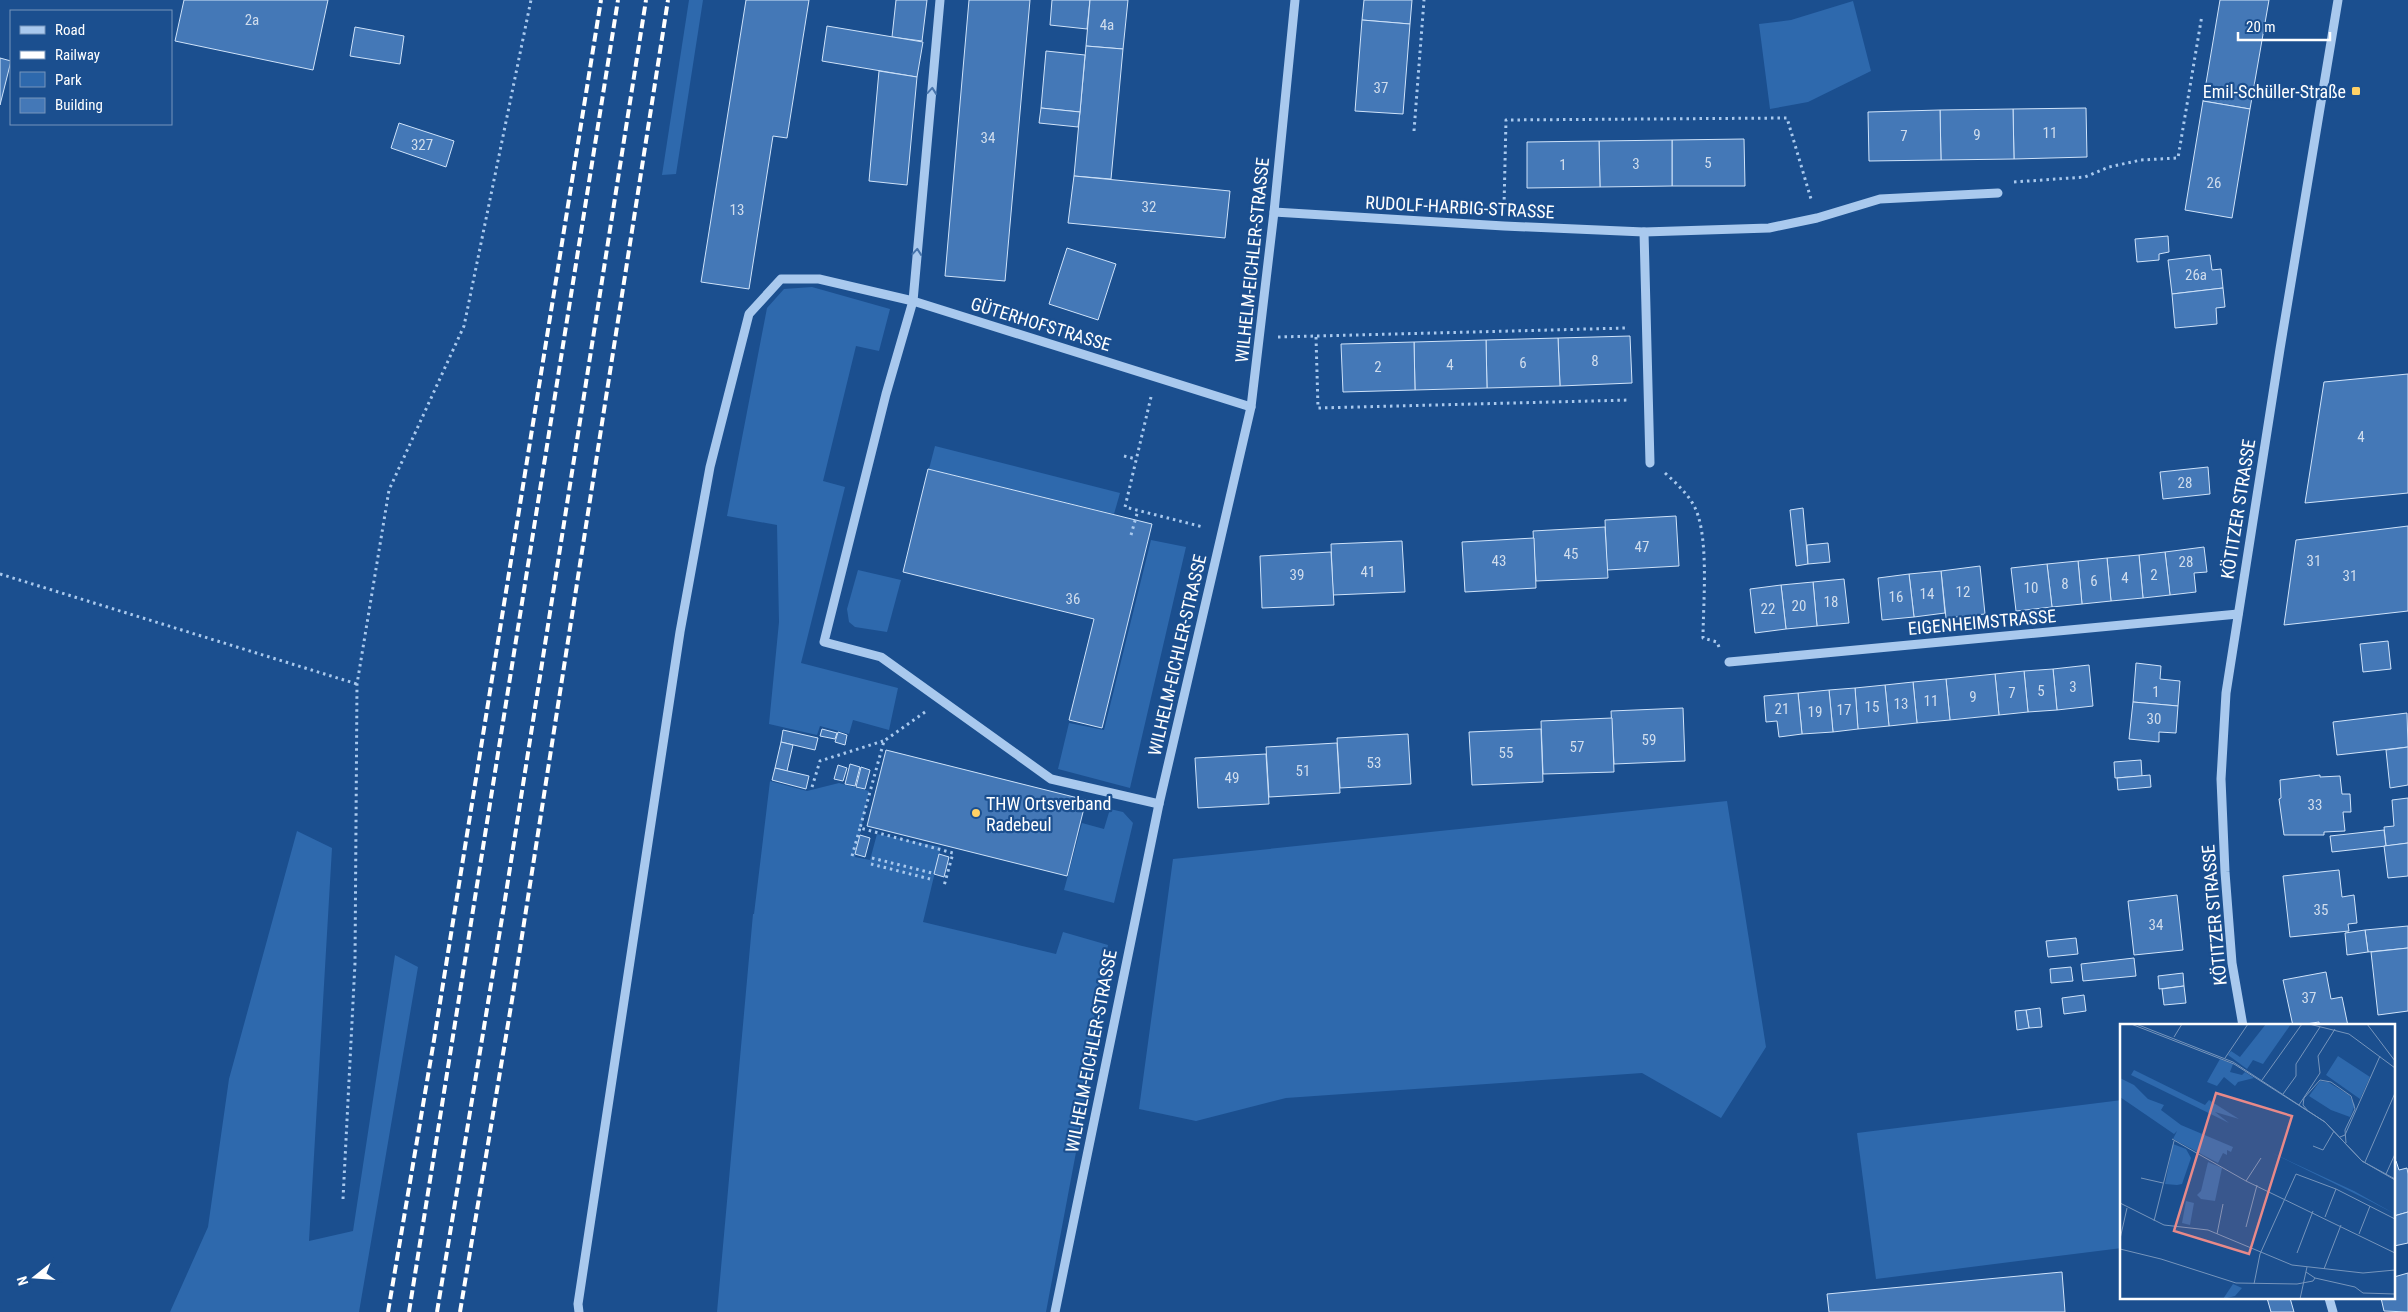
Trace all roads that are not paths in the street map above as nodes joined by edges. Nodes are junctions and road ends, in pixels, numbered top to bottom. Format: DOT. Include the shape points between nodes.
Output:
graph roads {
  1 [pos="940,0"];
  2 [pos="1295,0"];
  3 [pos="2338,0"];
  4 [pos="1998,193"];
  5 [pos="1274,212"];
  6 [pos="1644,232"];
  7 [pos="912,301"];
  8 [pos="1251,407"];
  9 [pos="1650,463"];
  10 [pos="2238,614"];
  11 [pos="1729,662"];
  12 [pos="1159,804"];
  13 [pos="2243,1024"];
  14 [pos="579,1312"];
  15 [pos="1055,1312"];
  7 -- 1 [label="street, one-way"];
  2 -- 5 [label="street, WILHELM-EICHLER-STRASSE"];
  3 -- 10 [label="street, KÖTITZER STRASSE"];
  4 -- 6 [label="street, RUDOLF-HARBIG-STRASSE" via="1880,199 1817,218 1768,228"];
  5 -- 6 [label="street, RUDOLF-HARBIG-STRASSE"];
  5 -- 8 [label="street, WILHELM-EICHLER-STRASSE"];
  6 -- 9 [label="street"];
  7 -- 8 [label="street, GÜTERHOFSTRASSE"];
  7 -- 12 [label="street" via="824,642 881,657 1051,780"];
  7 -- 14 [label="street, GÜTERHOFSTRASSE" via="819,279 781,279 749,314 710,466 680,632 579,1294"];
  8 -- 12 [label="street, WILHELM-EICHLER-STRASSE"];
  10 -- 11 [label="street, EIGENHEIMSTRASSE"];
  10 -- 13 [label="street, KÖTITZER STRASSE" via="2226,693 2221,779 2232,963"];
  12 -- 15 [label="street, WILHELM-EICHLER-STRASSE"];
}
